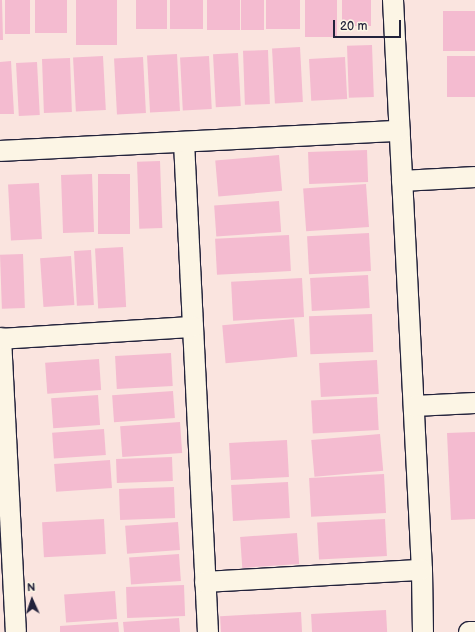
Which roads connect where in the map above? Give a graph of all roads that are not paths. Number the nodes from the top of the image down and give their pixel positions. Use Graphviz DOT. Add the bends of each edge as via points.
graph roads {
  1 [pos="393,0"];
  2 [pos="400,131"];
  3 [pos="184,142"];
  4 [pos="0,151"];
  5 [pos="475,177"];
  6 [pos="402,181"];
  7 [pos="193,327"];
  8 [pos="0,338"];
  9 [pos="475,403"];
  10 [pos="414,406"];
  11 [pos="422,570"];
  12 [pos="205,582"];
  13 [pos="16,632"];
  14 [pos="208,632"];
  15 [pos="423,632"];
  16 [pos="469,632"];
  17 [pos="475,632"];
  1 -- 2 [label="street"];
  2 -- 3 [label="street"];
  2 -- 6 [label="street"];
  3 -- 4 [label="street"];
  3 -- 7 [label="street"];
  5 -- 6 [label="street"];
  6 -- 10 [label="street"];
  7 -- 8 [label="street"];
  7 -- 12 [label="street"];
  8 -- 13 [label="street"];
  9 -- 10 [label="street"];
  10 -- 11 [label="street"];
  11 -- 12 [label="street"];
  11 -- 15 [label="street"];
  12 -- 14 [label="street"];
  16 -- 17 [label="street"];
}
